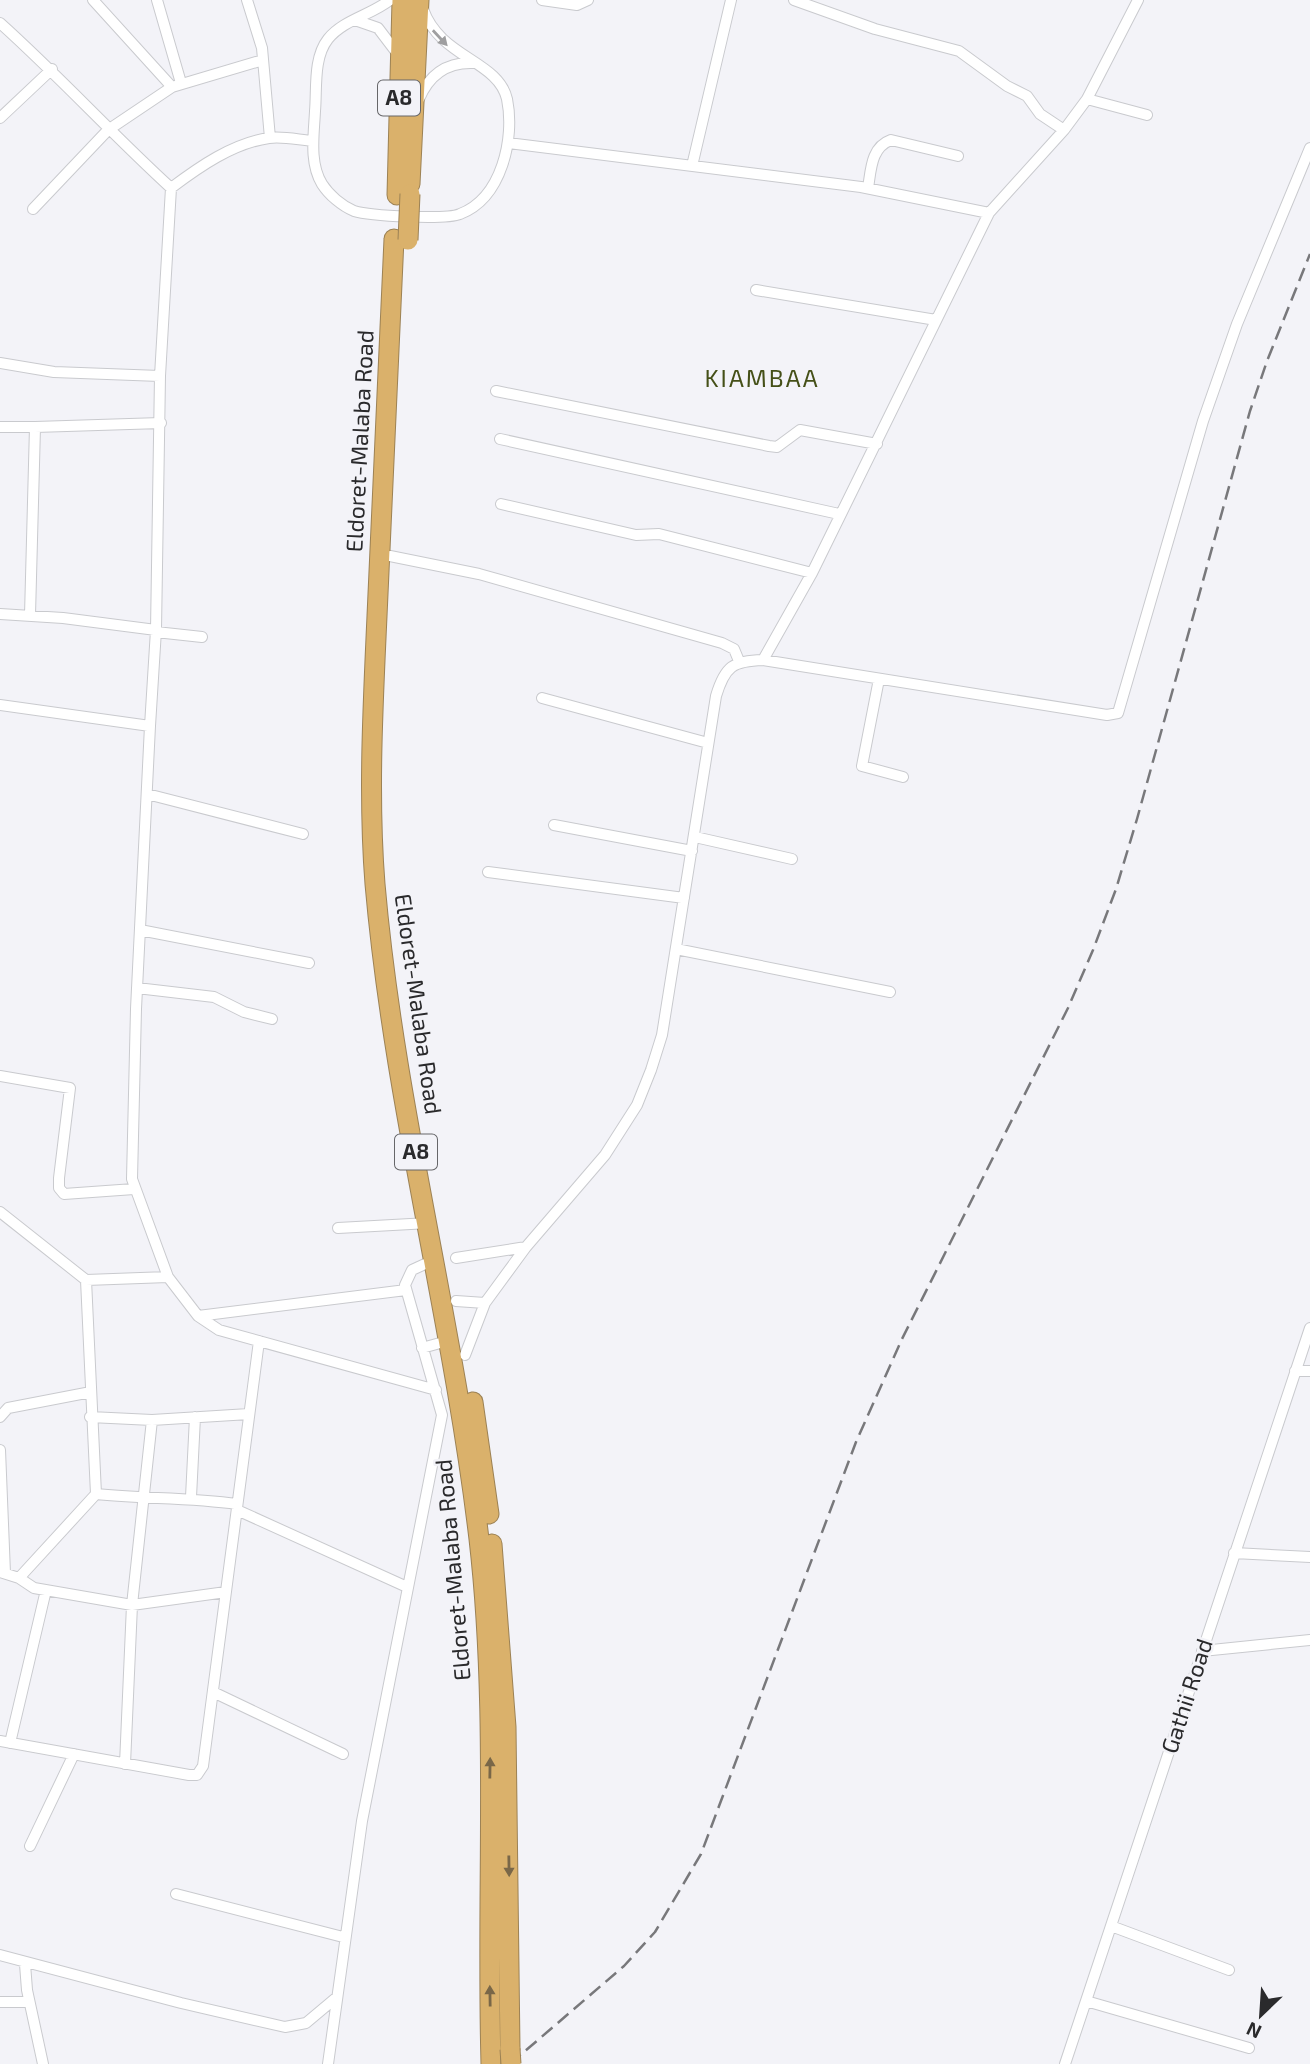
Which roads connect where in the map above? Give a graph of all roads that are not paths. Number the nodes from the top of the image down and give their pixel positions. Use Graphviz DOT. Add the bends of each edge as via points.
graph roads {
  1 [pos="93,0"];
  2 [pos="158,0"];
  3 [pos="247,0"];
  4 [pos="390,0"];
  5 [pos="402,0"];
  6 [pos="419,0"];
  7 [pos="542,0"];
  8 [pos="588,0"];
  9 [pos="731,0"];
  10 [pos="794,0"];
  11 [pos="1138,0"];
  12 [pos="355,20"];
  13 [pos="0,23"];
  14 [pos="401,58"];
  15 [pos="263,60"];
  16 [pos="476,63"];
  17 [pos="51,69"];
  18 [pos="177,85"];
  19 [pos="1087,99"];
  20 [pos="414,112"];
  21 [pos="1147,114"];
  22 [pos="0,118"];
  23 [pos="108,130"];
  24 [pos="1064,130"];
  25 [pos="270,138"];
  26 [pos="313,141"];
  27 [pos="508,143"];
  28 [pos="1310,148"];
  29 [pos="958,156"];
  30 [pos="692,166"];
  31 [pos="171,188"];
  32 [pos="868,188"];
  33 [pos="403,195"];
  34 [pos="33,209"];
  35 [pos="989,213"];
  36 [pos="401,239"];
  37 [pos="756,290"];
  38 [pos="936,320"];
  39 [pos="0,363"];
  40 [pos="160,376"];
  41 [pos="496,391"];
  42 [pos="161,424"];
  43 [pos="0,427"];
  44 [pos="35,427"];
  45 [pos="500,439"];
  46 [pos="877,444"];
  47 [pos="501,504"];
  48 [pos="839,514"];
  49 [pos="390,556"];
  50 [pos="812,573"];
  51 [pos="0,614"];
  52 [pos="30,615"];
  53 [pos="156,631"];
  54 [pos="202,637"];
  55 [pos="763,660"];
  56 [pos="739,661"];
  57 [pos="879,679"];
  58 [pos="542,698"];
  59 [pos="0,705"];
  60 [pos="150,726"];
  61 [pos="708,743"];
  62 [pos="903,777"];
  63 [pos="147,794"];
  64 [pos="554,825"];
  65 [pos="303,834"];
  66 [pos="695,837"];
  67 [pos="692,851"];
  68 [pos="792,859"];
  69 [pos="488,872"];
  70 [pos="684,898"];
  71 [pos="140,930"];
  72 [pos="676,949"];
  73 [pos="309,963"];
  74 [pos="137,988"];
  75 [pos="890,992"];
  76 [pos="272,1019"];
  77 [pos="0,1076"];
  78 [pos="134,1189"];
  79 [pos="0,1212"];
  80 [pos="429,1223"];
  81 [pos="338,1228"];
  82 [pos="526,1247"];
  83 [pos="456,1258"];
  84 [pos="425,1264"];
  85 [pos="168,1277"];
  86 [pos="86,1280"];
  87 [pos="406,1290"];
  88 [pos="456,1301"];
  89 [pos="485,1303"];
  90 [pos="198,1316"];
  91 [pos="1310,1328"];
  92 [pos="451,1340"];
  93 [pos="259,1341"];
  94 [pos="422,1348"];
  95 [pos="465,1355"];
  96 [pos="1295,1371"];
  97 [pos="1310,1371"];
  98 [pos="436,1390"];
  99 [pos="91,1392"];
  100 [pos="249,1414"];
  101 [pos="0,1417"];
  102 [pos="90,1417"];
  103 [pos="195,1417"];
  104 [pos="152,1420"];
  105 [pos="0,1450"];
  106 [pos="96,1494"];
  107 [pos="191,1497"];
  108 [pos="142,1499"];
  109 [pos="237,1507"];
  110 [pos="1,1508"];
  111 [pos="1234,1553"];
  112 [pos="1310,1557"];
  113 [pos="3,1572"];
  114 [pos="19,1578"];
  115 [pos="407,1587"];
  116 [pos="46,1590"];
  117 [pos="226,1592"];
  118 [pos="132,1605"];
  119 [pos="1310,1640"];
  120 [pos="1202,1651"];
  121 [pos="213,1692"];
  122 [pos="5,1742"];
  123 [pos="74,1754"];
  124 [pos="343,1754"];
  125 [pos="125,1763"];
  126 [pos="30,1846"];
  127 [pos="176,1894"];
  128 [pos="1111,1926"];
  129 [pos="343,1937"];
  130 [pos="0,1955"];
  131 [pos="24,1964"];
  132 [pos="1229,1969"];
  133 [pos="337,1997"];
  134 [pos="1086,2001"];
  135 [pos="0,2002"];
  136 [pos="29,2002"];
  137 [pos="1250,2048"];
  138 [pos="511,2056"];
  139 [pos="43,2064"];
  140 [pos="328,2064"];
  141 [pos="491,2064"];
  142 [pos="1065,2064"];
  1 -- 18 [label="street"];
  2 -- 18 [label="street"];
  3 -- 15 [label="street"];
  4 -- 12 [label="street"];
  5 -- 14 [label="highway, A8"];
  6 -- 16 [label="street, one-way" via="434,33"];
  6 -- 20 [label="highway, A8"];
  7 -- 8 [label="street" via="577,5"];
  9 -- 30 [label="street"];
  10 -- 24 [label="street" via="875,29 959,51 1027,96 1040,114"];
  11 -- 19 [label="street"];
  12 -- 14 [label="street" via="383,32"];
  12 -- 26 [label="street" via="336,30 321,51"];
  13 -- 17 [label="street"];
  14 -- 33 [label="highway, A8"];
  15 -- 18 [label="street"];
  15 -- 25 [label="street"];
  16 -- 20 [label="street" via="457,64 433,75"];
  16 -- 27 [label="street" via="497,80 506,95"];
  17 -- 22 [label="street"];
  17 -- 23 [label="street"];
  18 -- 23 [label="street"];
  19 -- 21 [label="street"];
  19 -- 24 [label="street"];
  20 -- 33 [label="highway, A8"];
  23 -- 31 [label="street"];
  23 -- 34 [label="street"];
  24 -- 35 [label="street"];
  25 -- 26 [label="street"];
  25 -- 31 [label="street" via="204,163"];
  26 -- 27 [label="street" via="321,181 335,200 355,211 416,217 460,215 482,198 502,166"];
  27 -- 30 [label="street"];
  28 -- 57 [label="street" via="1216,384 1118,713 1107,715"];
  29 -- 32 [label="street" via="891,140 876,152"];
  30 -- 32 [label="street"];
  31 -- 40 [label="street"];
  32 -- 35 [label="street"];
  33 -- 36 [label="highway, A8, bridge"];
  35 -- 38 [label="street"];
  36 -- 49 [label="highway, Eldoret-Malaba Road / A8"];
  36 -- 80 [label="highway, Eldoret-Malaba Road / A8" via="371,787 387,988"];
  37 -- 38 [label="street"];
  38 -- 46 [label="street"];
  39 -- 40 [label="street" via="54,372"];
  40 -- 42 [label="street"];
  41 -- 46 [label="street" via="769,446 777,447 800,430"];
  42 -- 44 [label="street"];
  42 -- 53 [label="street"];
  43 -- 44 [label="street"];
  44 -- 52 [label="street"];
  45 -- 48 [label="street"];
  46 -- 48 [label="street"];
  47 -- 50 [label="street" via="636,536 659,534"];
  48 -- 50 [label="street"];
  49 -- 56 [label="street" via="479,574 722,643 734,649"];
  49 -- 88 [label="highway, Eldoret-Malaba Road / A8" via="382,760 387,868 401,1001"];
  50 -- 55 [label="street"];
  51 -- 52 [label="street"];
  52 -- 53 [label="street"];
  53 -- 54 [label="street"];
  53 -- 60 [label="street"];
  55 -- 56 [label="street"];
  55 -- 57 [label="street"];
  56 -- 61 [label="street" via="720,682"];
  57 -- 62 [label="street" via="862,766"];
  58 -- 61 [label="street"];
  59 -- 60 [label="street"];
  60 -- 63 [label="street"];
  61 -- 66 [label="street"];
  63 -- 65 [label="street"];
  63 -- 71 [label="street"];
  64 -- 67 [label="street"];
  66 -- 67 [label="street"];
  66 -- 68 [label="street"];
  67 -- 70 [label="street"];
  69 -- 70 [label="street"];
  70 -- 72 [label="street"];
  71 -- 73 [label="street"];
  71 -- 74 [label="street"];
  72 -- 75 [label="street"];
  72 -- 82 [label="street" via="662,1035 637,1105 605,1155"];
  74 -- 76 [label="street" via="214,997"];
  74 -- 78 [label="street"];
  77 -- 78 [label="street" via="70,1088 59,1178 59,1188 65,1194"];
  78 -- 85 [label="street"];
  79 -- 86 [label="street"];
  80 -- 81 [label="street"];
  80 -- 92 [label="highway, Eldoret-Malaba Road / A8"];
  82 -- 83 [label="street"];
  82 -- 89 [label="street"];
  84 -- 87 [label="street" via="412,1270"];
  85 -- 86 [label="street"];
  85 -- 90 [label="street"];
  86 -- 99 [label="street"];
  87 -- 90 [label="street"];
  87 -- 94 [label="street"];
  88 -- 89 [label="street"];
  88 -- 95 [label="highway, Eldoret-Malaba Road / A8"];
  89 -- 95 [label="street"];
  90 -- 93 [label="street" via="219,1330"];
  91 -- 96 [label="street, Gathii Road"];
  92 -- 94 [label="street"];
  141 -- 92 [label="highway, Eldoret-Malaba Road / A8, one-way" via="491,1726 485,1604"];
  93 -- 98 [label="street"];
  93 -- 100 [label="street"];
  94 -- 98 [label="street"];
  95 -- 138 [label="highway, Eldoret-Malaba Road / A8, one-way" via="483,1457 499,1601 507,1766"];
  96 -- 97 [label="street"];
  96 -- 111 [label="street, Gathii Road"];
  98 -- 115 [label="street" via="442,1415"];
  99 -- 101 [label="street" via="8,1408"];
  99 -- 102 [label="street"];
  100 -- 103 [label="street"];
  100 -- 109 [label="street"];
  102 -- 104 [label="street"];
  102 -- 106 [label="street"];
  103 -- 104 [label="street"];
  103 -- 107 [label="street"];
  104 -- 108 [label="street"];
  105 -- 110 [label="street"];
  106 -- 108 [label="street"];
  106 -- 114 [label="street"];
  107 -- 108 [label="street"];
  107 -- 109 [label="street"];
  108 -- 118 [label="street"];
  109 -- 115 [label="street"];
  109 -- 117 [label="street"];
  110 -- 113 [label="street"];
  111 -- 112 [label="street"];
  111 -- 120 [label="street, Gathii Road"];
  113 -- 114 [label="street"];
  114 -- 116 [label="street"];
  115 -- 129 [label="street"];
  116 -- 118 [label="street"];
  116 -- 122 [label="street"];
  117 -- 118 [label="street"];
  117 -- 121 [label="street"];
  118 -- 125 [label="street"];
  119 -- 120 [label="street"];
  120 -- 128 [label="street, Gathii Road"];
  121 -- 124 [label="street"];
  121 -- 125 [label="street" via="203,1766 197,1775"];
  122 -- 123 [label="street"];
  123 -- 125 [label="street"];
  123 -- 126 [label="street"];
  127 -- 129 [label="street"];
  128 -- 132 [label="street"];
  128 -- 134 [label="street, Gathii Road"];
  129 -- 133 [label="street"];
  130 -- 131 [label="street"];
  131 -- 133 [label="street" via="285,2026 306,2023"];
  131 -- 136 [label="street"];
  133 -- 140 [label="street"];
  134 -- 137 [label="street"];
  134 -- 142 [label="street, Gathii Road"];
  135 -- 136 [label="street"];
  136 -- 139 [label="street"];
}
